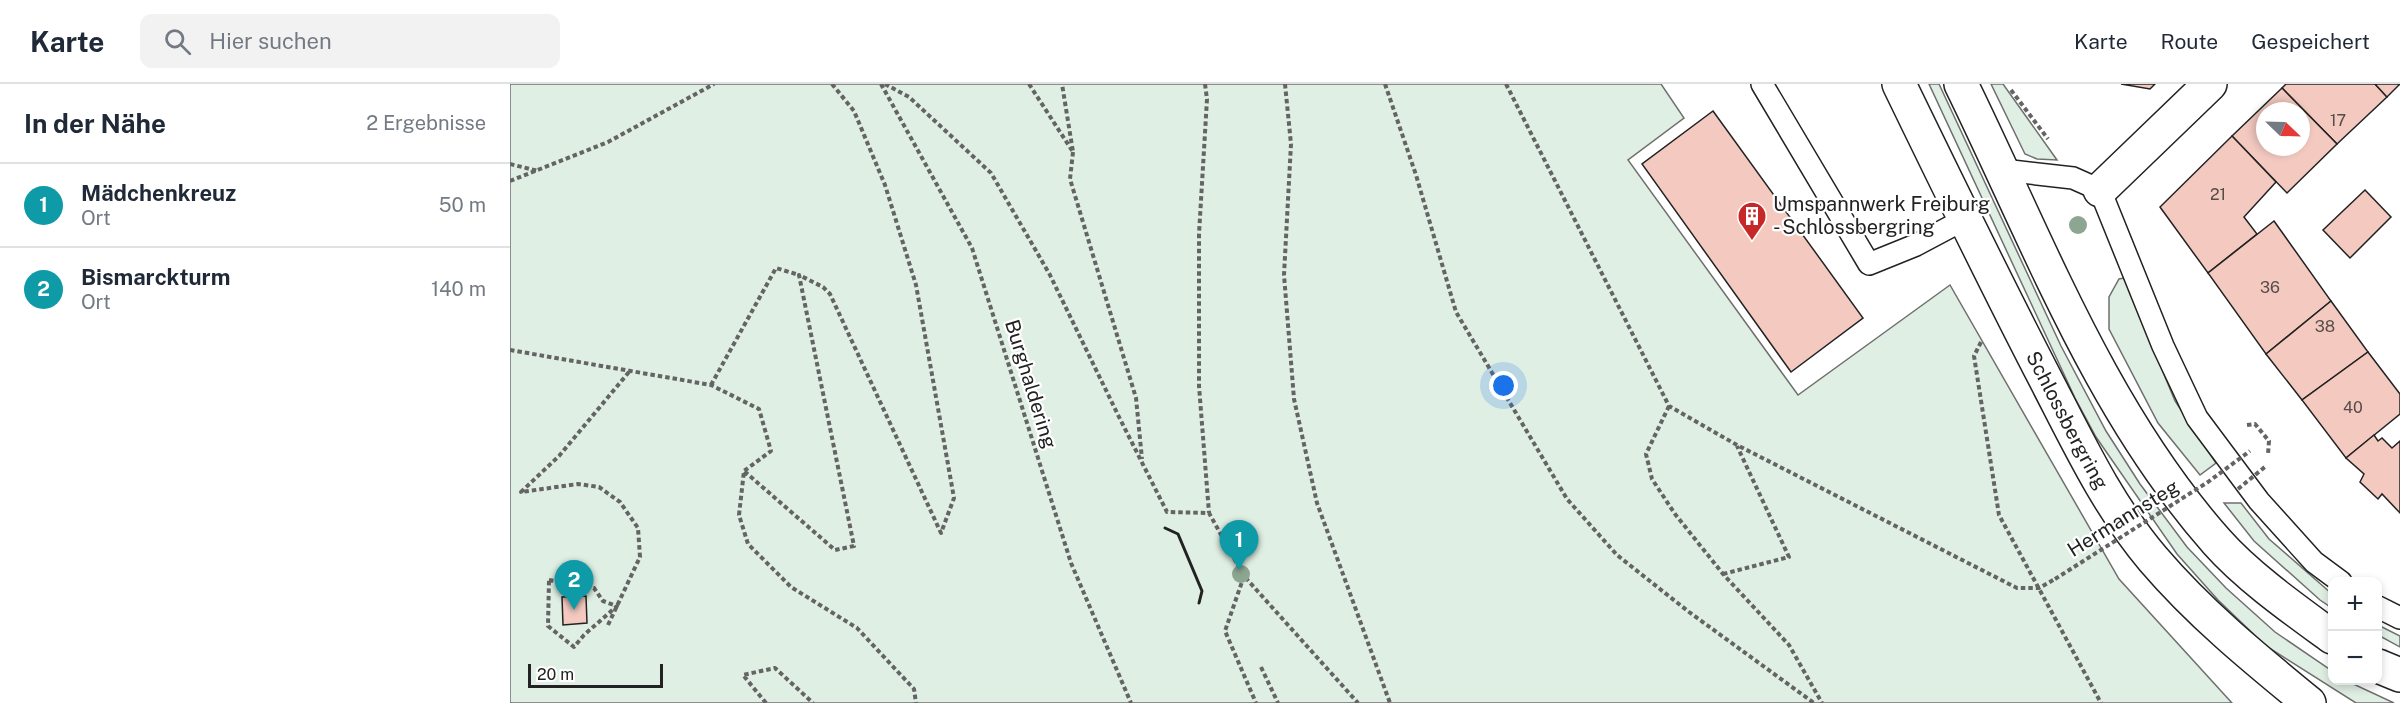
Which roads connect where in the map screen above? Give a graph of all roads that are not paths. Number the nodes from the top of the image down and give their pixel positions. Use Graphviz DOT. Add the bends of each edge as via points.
graph roads {
  1 [pos="1762,84"];
  2 [pos="1899,84"];
  3 [pos="1961,84"];
  4 [pos="2210,84"];
  5 [pos="2003,170"];
  6 [pos="2086,184"];
  7 [pos="1965,219"];
  8 [pos="2334,577"];
  9 [pos="2382,609"];
  10 [pos="2400,618"];
  11 [pos="2328,634"];
  12 [pos="2382,668"];
  13 [pos="2400,675"];
  14 [pos="2309,703"];
  1 -- 7 [label="lane" via="1869,264"];
  2 -- 7 [label="main road, Schlossbergring"];
  3 -- 5 [label="main road"];
  4 -- 6 [label="main road"];
  5 -- 6 [label="lane"];
  5 -- 11 [label="main road" via="2069,315 2106,384 2180,497 2218,544 2276,596"];
  6 -- 8 [label="lane" via="2198,418 2259,501 2314,562"];
  7 -- 14 [label="main road, Schlossbergring" via="2105,492 2151,557 2238,645"];
  9 -- 10 [label="lane"];
  12 -- 13 [label="main road"];
}
